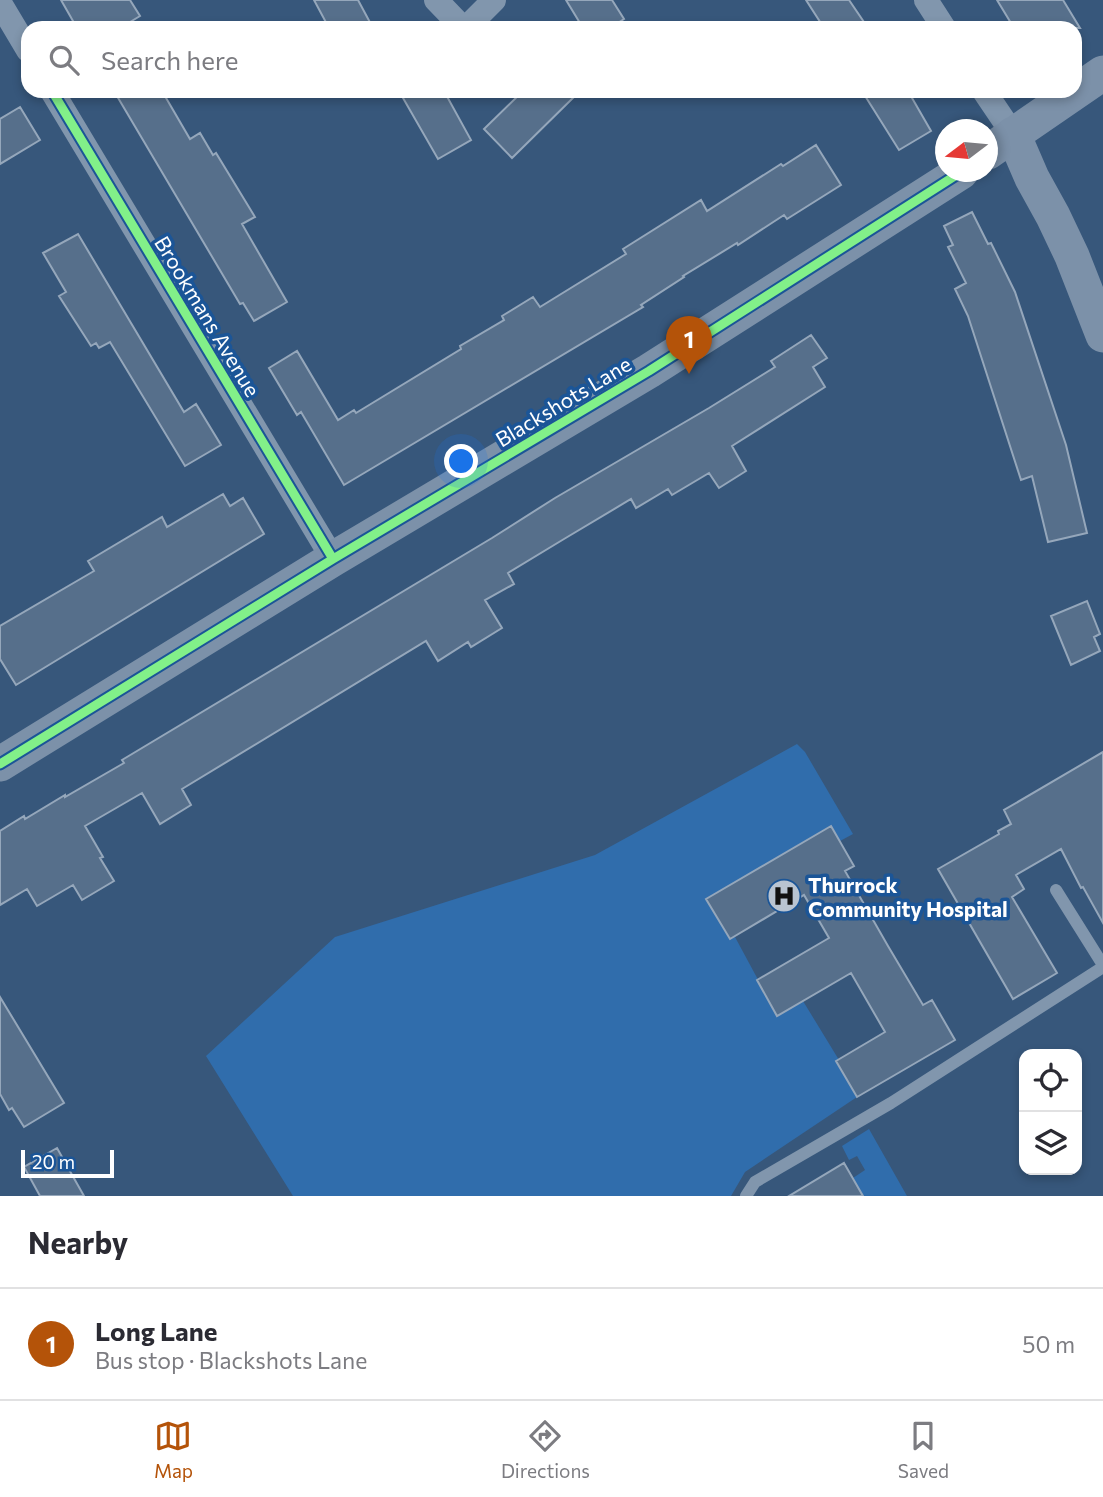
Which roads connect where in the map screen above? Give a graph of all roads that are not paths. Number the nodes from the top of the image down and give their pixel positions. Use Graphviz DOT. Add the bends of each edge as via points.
graph roads {
  1 [pos="436,0"];
  2 [pos="494,0"];
  3 [pos="926,0"];
  4 [pos="0,3"];
  5 [pos="457,21"];
  6 [pos="472,21"];
  7 [pos="940,21"];
  8 [pos="6,29"];
  9 [pos="21,43"];
  10 [pos="1103,73"];
  11 [pos="1082,87"];
  12 [pos="56,98"];
  13 [pos="986,98"];
  14 [pos="1066,98"];
  15 [pos="1000,143"];
  16 [pos="945,182"];
  17 [pos="1103,335"];
  18 [pos="333,559"];
  19 [pos="0,764"];
  20 [pos="1056,890"];
  21 [pos="1103,966"];
  22 [pos="746,1196"];
  1 -- 5 [label="street"];
  2 -- 6 [label="street"];
  3 -- 7 [label="street"];
  4 -- 8 [label="street"];
  8 -- 9 [label="street"];
  10 -- 11 [label="street"];
  12 -- 18 [label="street, Brookmans Avenue"];
  13 -- 15 [label="street"];
  14 -- 15 [label="street"];
  15 -- 17 [label="street" via="1032,178 1053,216"];
  16 -- 18 [label="street, Blackshots Lane" via="649,370"];
  18 -- 19 [label="street, Blackshots Lane"];
  20 -- 21 [label="lane"];
  21 -- 22 [label="lane" via="891,1103 755,1182"];
}
